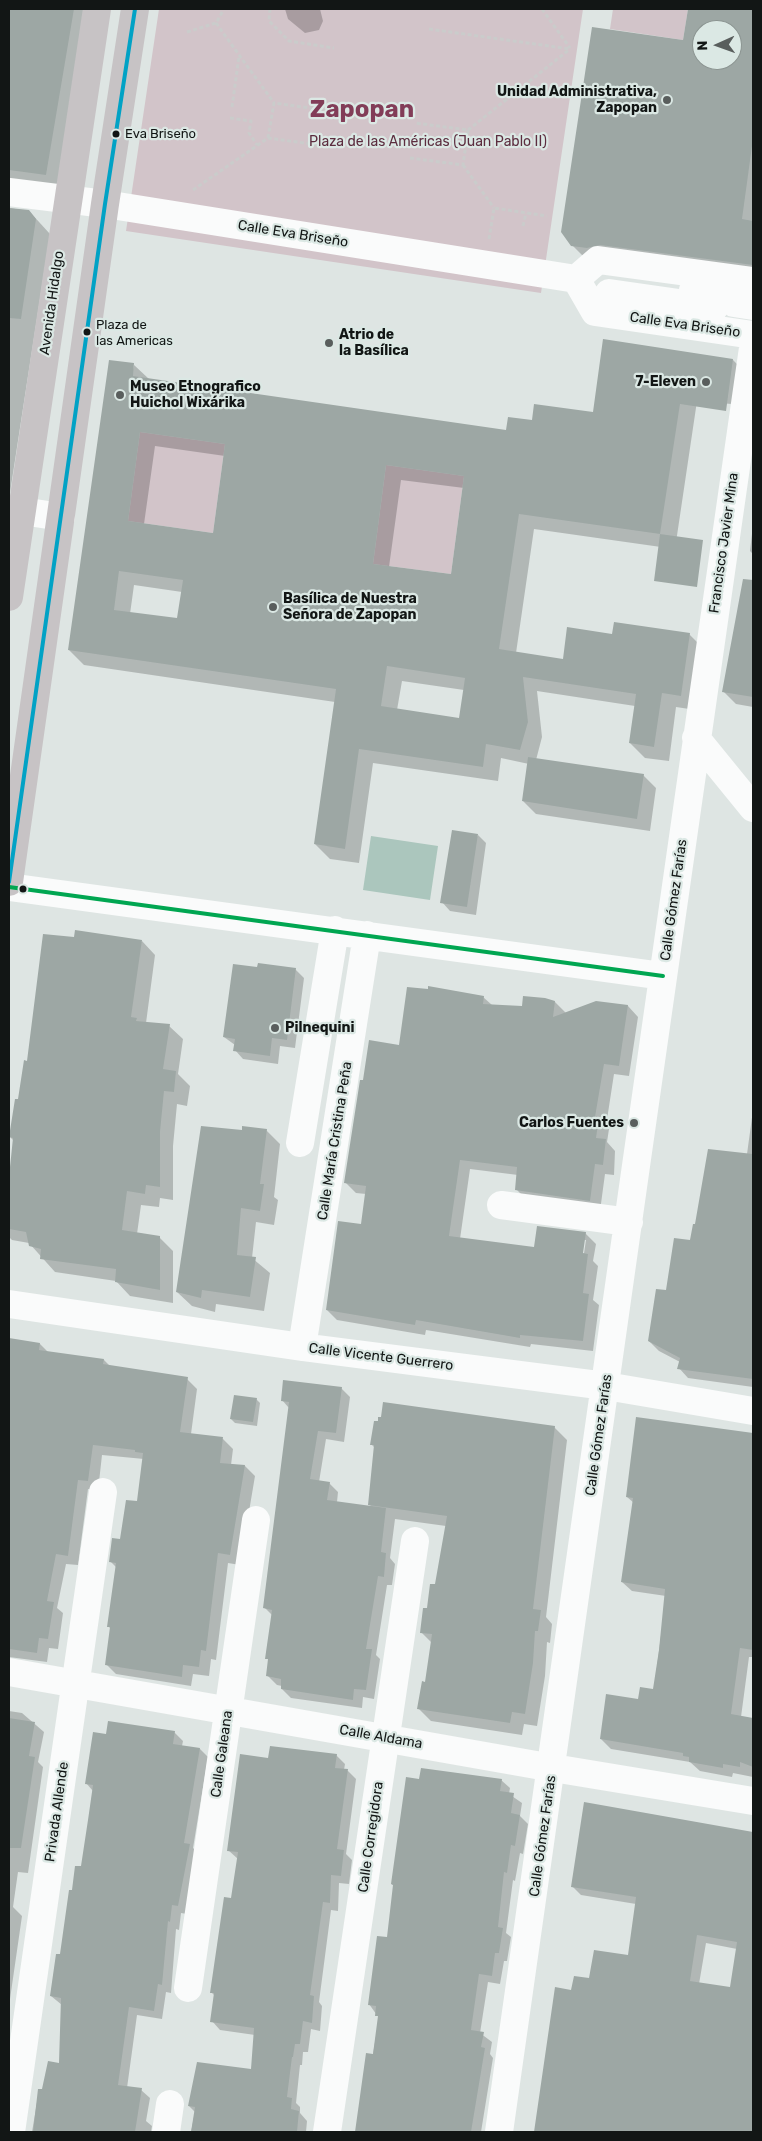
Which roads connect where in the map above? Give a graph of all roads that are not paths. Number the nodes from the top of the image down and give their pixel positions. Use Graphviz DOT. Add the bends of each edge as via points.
graph roads {
  1 [pos="97,9"];
  2 [pos="135,9"];
  3 [pos="9,192"];
  4 [pos="67,200"];
  5 [pos="105,204"];
  6 [pos="576,279"];
  7 [pos="753,281"];
  8 [pos="611,286"];
  9 [pos="744,304"];
  10 [pos="753,334"];
  11 [pos="753,348"];
  12 [pos="15,510"];
  13 [pos="61,517"];
  14 [pos="9,598"];
  15 [pos="696,738"];
  16 [pos="753,808"];
  17 [pos="9,882"];
  18 [pos="9,887"];
  19 [pos="334,930"];
  20 [pos="367,935"];
  21 [pos="663,976"];
  22 [pos="300,1144"];
  23 [pos="501,1205"];
  24 [pos="629,1222"];
  25 [pos="9,1304"];
  26 [pos="302,1347"];
  27 [pos="606,1386"];
  28 [pos="753,1411"];
  29 [pos="103,1492"];
  30 [pos="256,1520"];
  31 [pos="415,1541"];
  32 [pos="9,1672"];
  33 [pos="75,1685"];
  34 [pos="228,1711"];
  35 [pos="386,1738"];
  36 [pos="553,1768"];
  37 [pos="753,1801"];
  38 [pos="188,1988"];
  39 [pos="17,2033"];
  40 [pos="170,2104"];
  41 [pos="11,2132"];
  42 [pos="166,2132"];
  43 [pos="327,2132"];
  44 [pos="499,2132"];
  1 -- 4 [label="main road, Avenida Hidalgo"];
  2 -- 5 [label="main road"];
  3 -- 4 [label="street, Calle Eva Briseño"];
  4 -- 5 [label="street, Calle Eva Briseño"];
  4 -- 12 [label="main road, Avenida Hidalgo"];
  5 -- 6 [label="street, Calle Eva Briseño"];
  5 -- 13 [label="main road"];
  6 -- 7 [label="street" via="598,260"];
  6 -- 10 [label="street, Calle Eva Briseño" via="595,312"];
  8 -- 9 [label="street" via="726,295"];
  11 -- 15 [label="street, Francisco Javier Mina"];
  12 -- 13 [label="street"];
  12 -- 14 [label="main road, Avenida Hidalgo"];
  13 -- 17 [label="main road"];
  15 -- 16 [label="street"];
  15 -- 21 [label="street, Calle Gómez Farías"];
  18 -- 19 [label="street"];
  19 -- 20 [label="street"];
  19 -- 22 [label="street"];
  20 -- 21 [label="street"];
  20 -- 26 [label="street, Calle María Cristina Peña"];
  21 -- 24 [label="street, Calle Gómez Farías"];
  23 -- 24 [label="street"];
  24 -- 27 [label="street, Calle Gómez Farías"];
  25 -- 26 [label="street, Calle Vicente Guerrero"];
  26 -- 27 [label="street, Calle Vicente Guerrero"];
  27 -- 28 [label="street, Calle Vicente Guerrero"];
  27 -- 36 [label="street, Calle Gómez Farías"];
  29 -- 33 [label="street, Privada Allende"];
  30 -- 34 [label="street, Calle Galeana"];
  31 -- 35 [label="street, Calle Corregidora"];
  32 -- 33 [label="street, Calle Aldama"];
  33 -- 34 [label="street, Calle Aldama"];
  33 -- 39 [label="street, Privada Allende"];
  34 -- 35 [label="street, Calle Aldama"];
  34 -- 38 [label="street, Calle Galeana"];
  35 -- 36 [label="street, Calle Aldama"];
  35 -- 43 [label="street, Calle Corregidora"];
  36 -- 37 [label="street, Calle Aldama"];
  36 -- 44 [label="street, Calle Gómez Farías"];
  39 -- 41 [label="street, Privada Allende"];
  40 -- 42 [label="street"];
}
